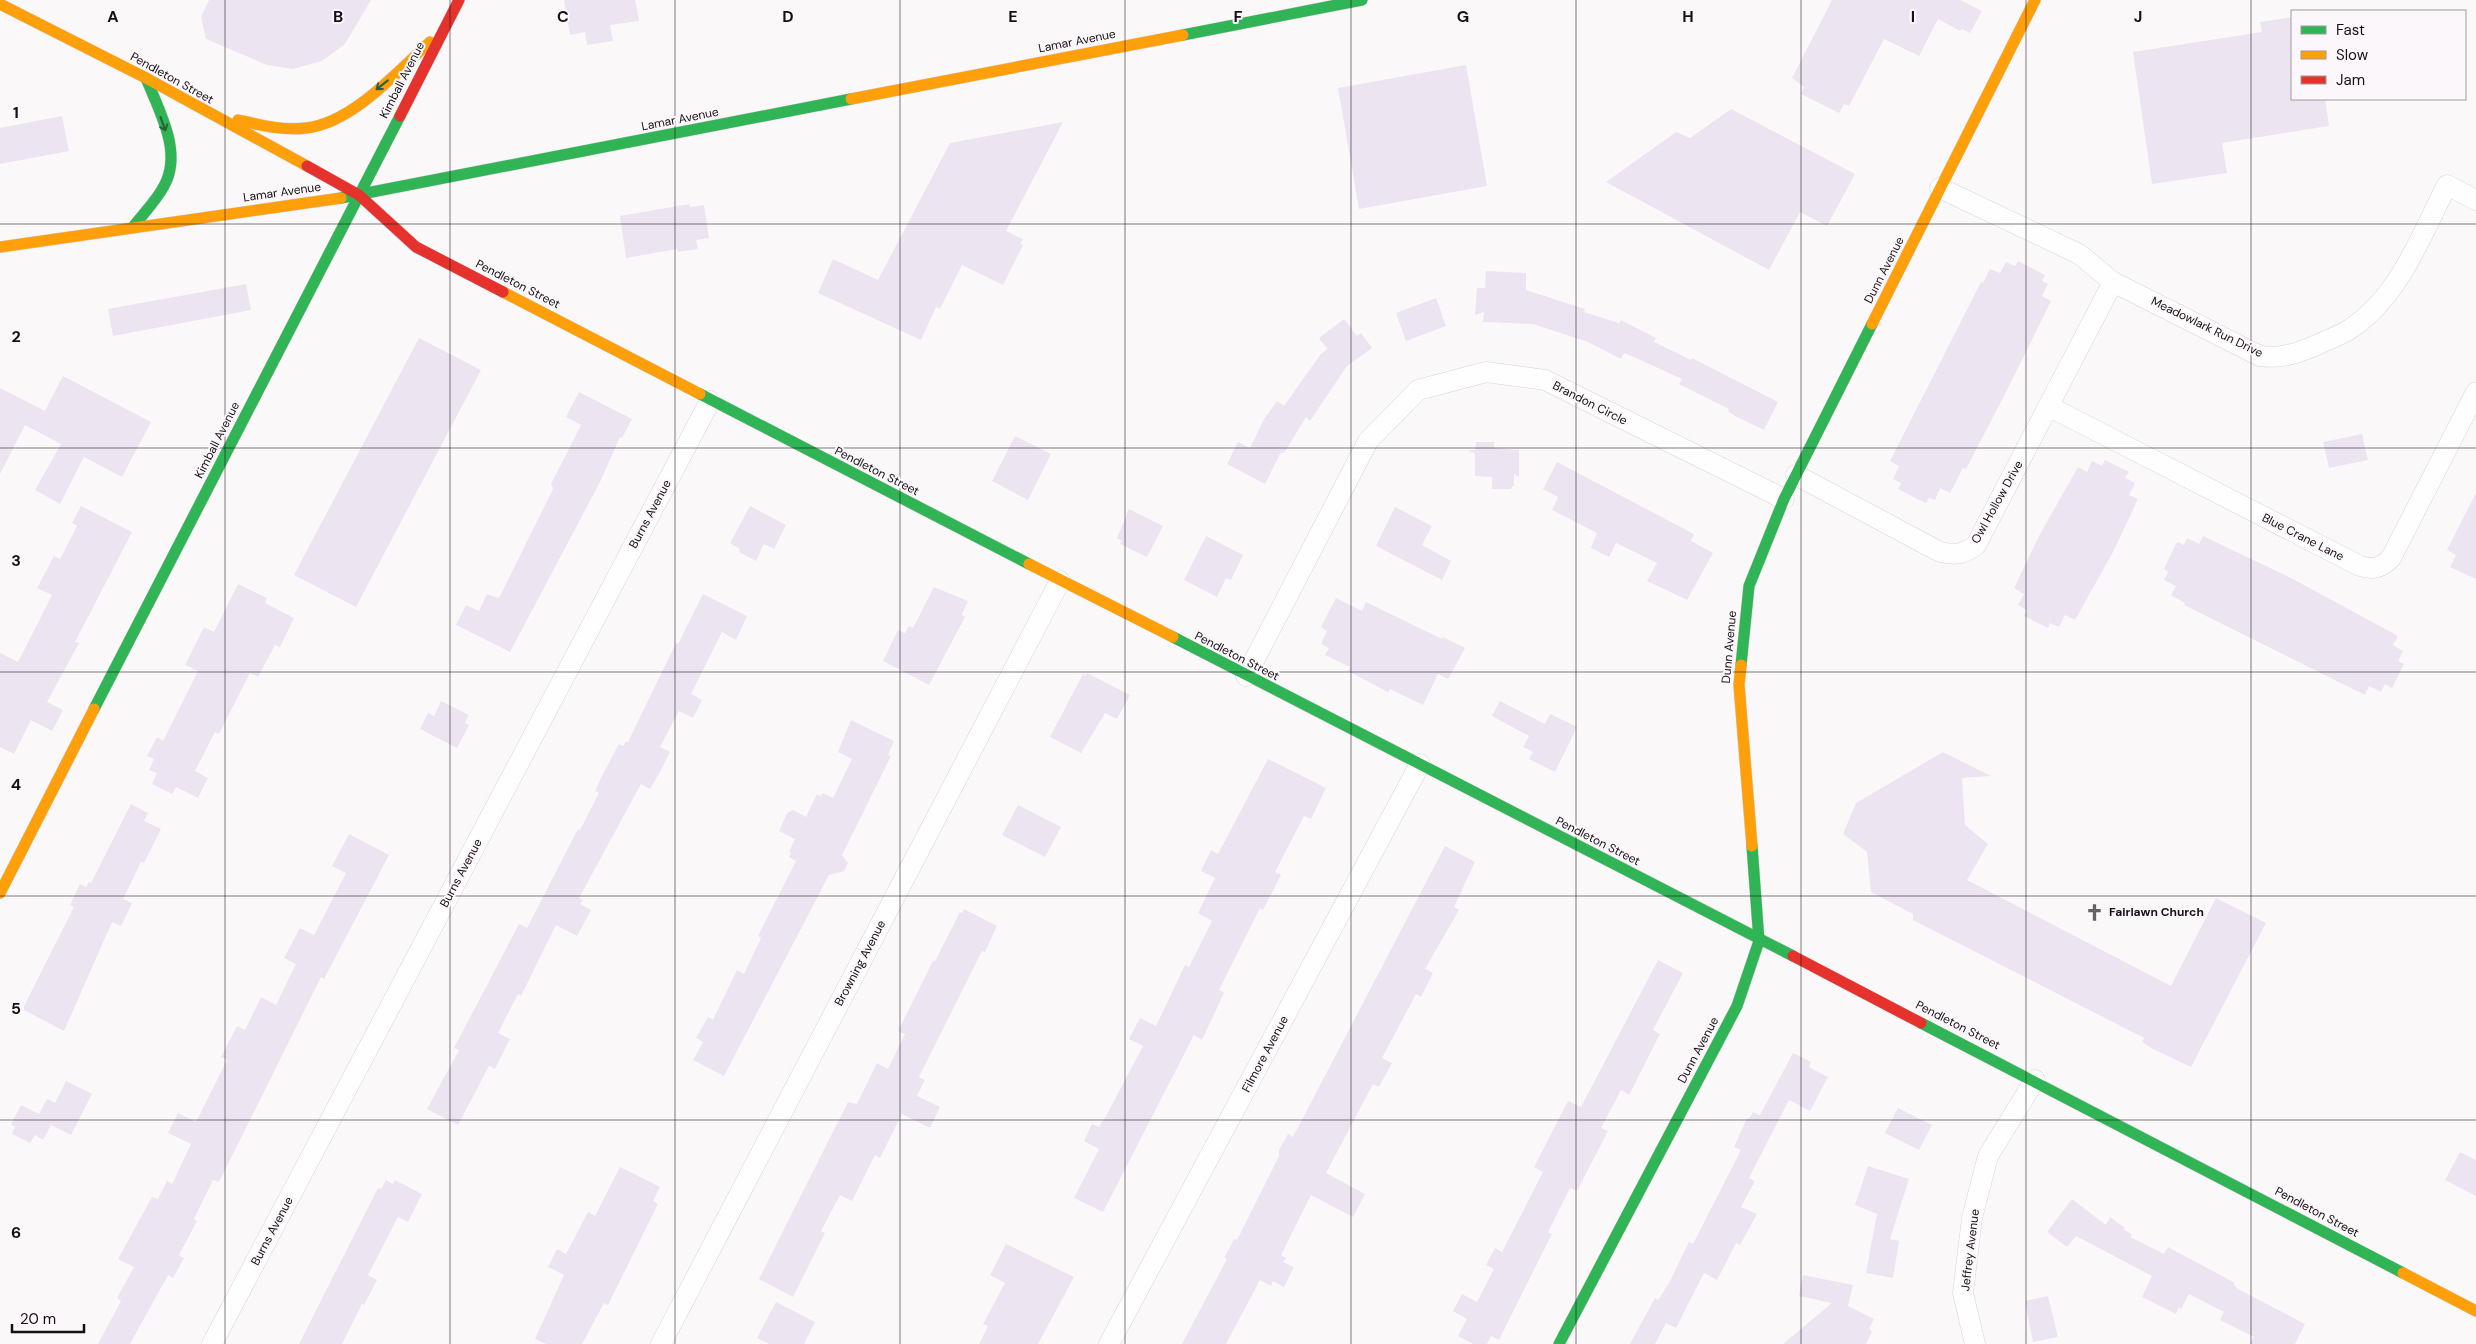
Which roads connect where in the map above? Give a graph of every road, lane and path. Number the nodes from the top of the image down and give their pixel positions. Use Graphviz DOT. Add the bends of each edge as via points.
graph roads {
  1 [pos="459,0"];
  2 [pos="1362,0"];
  3 [pos="2035,0"];
  4 [pos="0,4"];
  5 [pos="444,29"];
  6 [pos="146,78"];
  7 [pos="213,116"];
  8 [pos="1940,188"];
  9 [pos="359,195"];
  10 [pos="2476,200"];
  11 [pos="133,227"];
  12 [pos="0,247"];
  13 [pos="2113,282"];
  14 [pos="2476,392"];
  15 [pos="710,401"];
  16 [pos="2048,406"];
  17 [pos="1796,475"];
  18 [pos="1784,500"];
  19 [pos="1060,581"];
  20 [pos="1246,676"];
  21 [pos="1420,764"];
  22 [pos="0,893"];
  23 [pos="1759,941"];
  24 [pos="2035,1080"];
  25 [pos="2476,1311"];
  26 [pos="212,1344"];
  27 [pos="661,1344"];
  28 [pos="1109,1344"];
  29 [pos="1559,1344"];
  30 [pos="1975,1344"];
  1 -- 5 [label="main road, Kimball Avenue"];
  2 -- 9 [label="main road, Lamar Avenue"];
  3 -- 8 [label="main road, Dunn Avenue"];
  4 -- 6 [label="main road, Pendleton Street"];
  5 -- 7 [label="main road, one-way" via="389,79 341,116 315,127 283,129"];
  5 -- 9 [label="main road, Kimball Avenue"];
  6 -- 7 [label="main road, Pendleton Street"];
  6 -- 11 [label="main road, one-way" via="169,142 172,163 164,185"];
  7 -- 9 [label="main road, Pendleton Street"];
  8 -- 13 [label="street, Meadowlark Run Drive" via="2079,254"];
  8 -- 17 [label="main road, Dunn Avenue"];
  9 -- 11 [label="main road, Lamar Avenue"];
  9 -- 15 [label="main road, Pendleton Street" via="416,248"];
  9 -- 22 [label="main road, Kimball Avenue"];
  10 -- 13 [label="street, Meadowlark Run Drive" via="2447,185 2399,278 2384,298 2349,330 2297,354 2277,358 2260,356"];
  11 -- 12 [label="main road, Lamar Avenue"];
  13 -- 16 [label="street, Owl Hollow Drive"];
  14 -- 16 [label="street, Blue Crane Lane" via="2390,558 2383,566 2372,570"];
  15 -- 19 [label="main road, Pendleton Street"];
  15 -- 26 [label="street, Burns Avenue"];
  16 -- 17 [label="street, Owl Hollow Drive" via="1976,545 1966,552 1955,555 1940,552"];
  17 -- 18 [label="main road, Dunn Avenue"];
  18 -- 20 [label="street, Brandon Circle" via="1544,380 1486,372 1418,390 1368,440"];
  18 -- 23 [label="main road, Dunn Avenue" via="1749,586 1739,685"];
  19 -- 20 [label="main road, Pendleton Street"];
  19 -- 27 [label="street, Browning Avenue"];
  20 -- 21 [label="main road, Pendleton Street"];
  21 -- 23 [label="main road, Pendleton Street"];
  21 -- 28 [label="street, Filmore Avenue"];
  23 -- 24 [label="main road, Pendleton Street"];
  23 -- 29 [label="main road, Dunn Avenue" via="1737,1006"];
  24 -- 25 [label="main road, Pendleton Street"];
  24 -- 30 [label="street, Jeffrey Avenue" via="1988,1156 1972,1218 1963,1293"];
}
